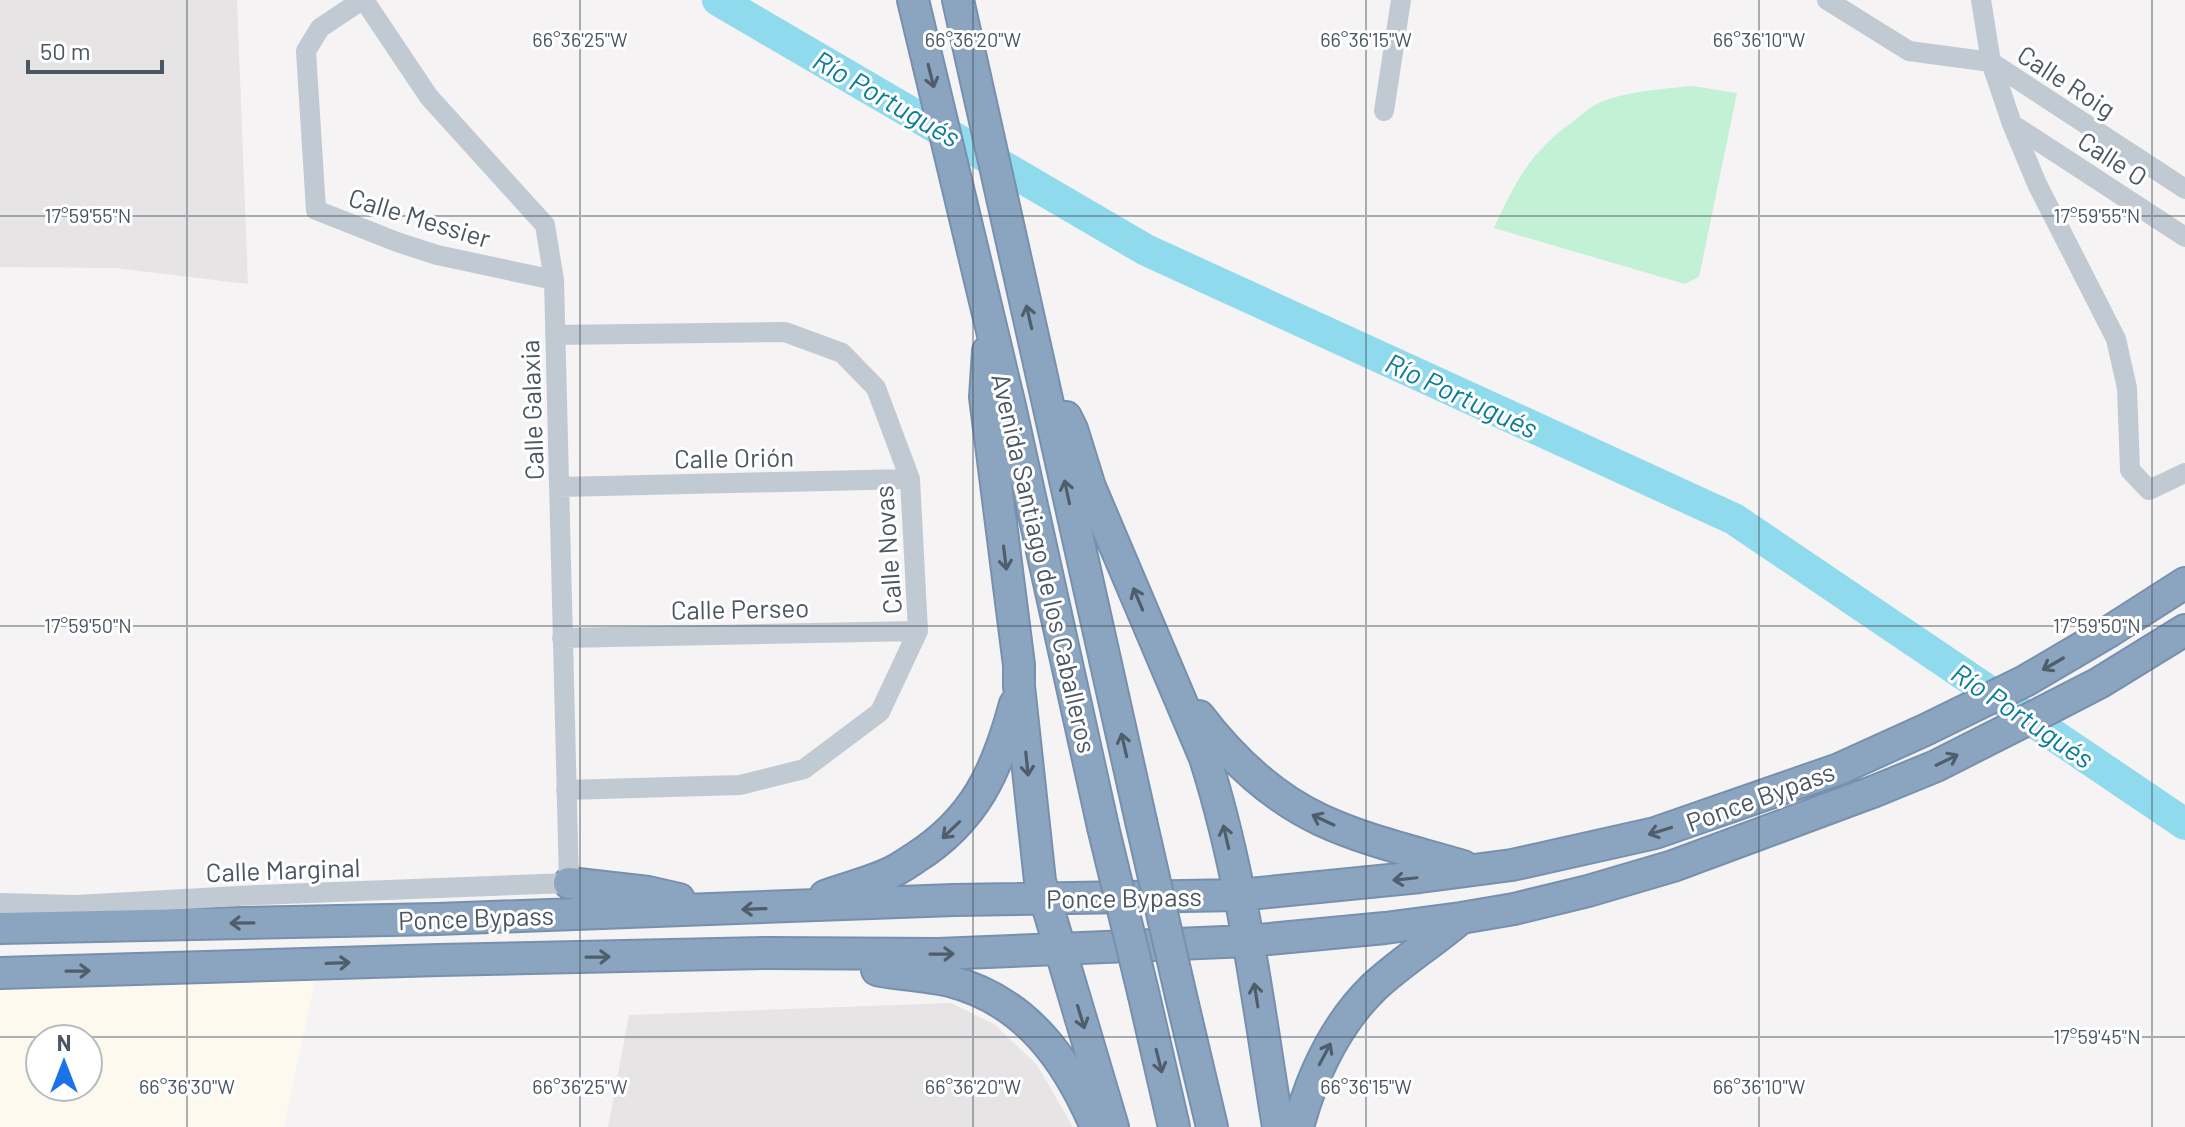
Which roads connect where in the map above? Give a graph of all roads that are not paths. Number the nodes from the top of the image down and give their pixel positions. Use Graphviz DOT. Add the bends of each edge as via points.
graph roads {
  1 [pos="363,0"];
  2 [pos="913,0"];
  3 [pos="1401,0"];
  4 [pos="1827,0"];
  5 [pos="1981,0"];
  6 [pos="958,3"];
  7 [pos="1991,62"];
  8 [pos="1384,111"];
  9 [pos="2012,124"];
  10 [pos="2185,189"];
  11 [pos="2185,237"];
  12 [pos="554,280"];
  13 [pos="555,335"];
  14 [pos="998,401"];
  15 [pos="1061,425"];
  16 [pos="2185,473"];
  17 [pos="910,479"];
  18 [pos="559,487"];
  19 [pos="2185,583"];
  20 [pos="918,631"];
  21 [pos="2182,631"];
  22 [pos="562,638"];
  23 [pos="1169,671"];
  24 [pos="1019,686"];
  25 [pos="566,790"];
  26 [pos="1476,870"];
  27 [pos="569,883"];
  28 [pos="1239,895"];
  29 [pos="1045,898"];
  30 [pos="0,903"];
  31 [pos="794,907"];
  32 [pos="711,910"];
  33 [pos="1461,918"];
  34 [pos="0,928"];
  35 [pos="1248,941"];
  36 [pos="1061,949"];
  37 [pos="789,954"];
  38 [pos="0,973"];
  39 [pos="1096,1127"];
  40 [pos="1113,1127"];
  41 [pos="1174,1127"];
  42 [pos="1212,1127"];
  43 [pos="1278,1127"];
  44 [pos="1298,1127"];
  1 -- 12 [label="street, Calle Galaxia" via="429,97 545,225"];
  1 -- 12 [label="street, Calle Messier" via="320,28 306,51 316,210 437,255"];
  2 -- 14 [label="highway, one-way" via="990,319"];
  3 -- 8 [label="street"];
  4 -- 7 [label="street, Calle Roig" via="1909,51"];
  5 -- 7 [label="street"];
  15 -- 6 [label="highway, Avenida Santiago de los Caballeros, one-way" via="1042,373"];
  7 -- 9 [label="street"];
  7 -- 10 [label="street, Calle Roig"];
  9 -- 11 [label="street, Calle O"];
  9 -- 16 [label="street" via="2116,339 2127,388 2130,470 2149,490"];
  12 -- 13 [label="street, Calle Galaxia"];
  13 -- 17 [label="street, Calle Novas" via="785,332 842,353 876,388"];
  13 -- 18 [label="street, Calle Galaxia"];
  14 -- 24 [label="highway, one-way"];
  14 -- 41 [label="highway, Avenida Santiago de los Caballeros, one-way, bridge"];
  23 -- 15 [label="highway, one-way"];
  42 -- 15 [label="highway, Avenida Santiago de los Caballeros, one-way, bridge" via="1141,821"];
  17 -- 18 [label="street, Calle Orión"];
  17 -- 20 [label="street, Calle Novas"];
  18 -- 22 [label="street, Calle Galaxia"];
  19 -- 26 [label="highway, Ponce Bypass, one-way" via="2025,681 1839,769 1655,833"];
  20 -- 22 [label="street, Calle Perseo"];
  20 -- 25 [label="street, Calle Novas" via="880,712 804,769 740,785"];
  33 -- 21 [label="highway, Ponce Bypass, one-way" via="1588,891 1673,866 1875,791 2099,683"];
  22 -- 25 [label="street, Calle Galaxia"];
  26 -- 23 [label="highway, one-way" via="1369,839 1283,798 1222,745"];
  28 -- 23 [label="highway, one-way" via="1215,789"];
  24 -- 29 [label="highway, one-way"];
  24 -- 31 [label="highway, one-way" via="988,782 948,834 884,876"];
  25 -- 27 [label="street, Calle Galaxia"];
  26 -- 28 [label="highway, Ponce Bypass, one-way"];
  27 -- 30 [label="street, Calle Marginal" via="76,905"];
  27 -- 32 [label="highway" via="648,892"];
  28 -- 29 [label="highway, Ponce Bypass"];
  28 -- 35 [label="highway"];
  29 -- 31 [label="highway, Ponce Bypass"];
  29 -- 36 [label="highway"];
  31 -- 32 [label="highway, Ponce Bypass, one-way"];
  32 -- 34 [label="highway, Ponce Bypass, one-way"];
  33 -- 35 [label="highway, Ponce Bypass"];
  44 -- 33 [label="highway, one-way" via="1320,1065 1352,1011 1375,986"];
  35 -- 36 [label="highway, Ponce Bypass"];
  43 -- 35 [label="highway, one-way"];
  37 -- 36 [label="highway, Ponce Bypass, one-way"];
  36 -- 40 [label="highway, one-way"];
  38 -- 37 [label="highway, Ponce Bypass, one-way"];
  37 -- 39 [label="highway" via="929,976 1003,1005 1059,1056"];
}
